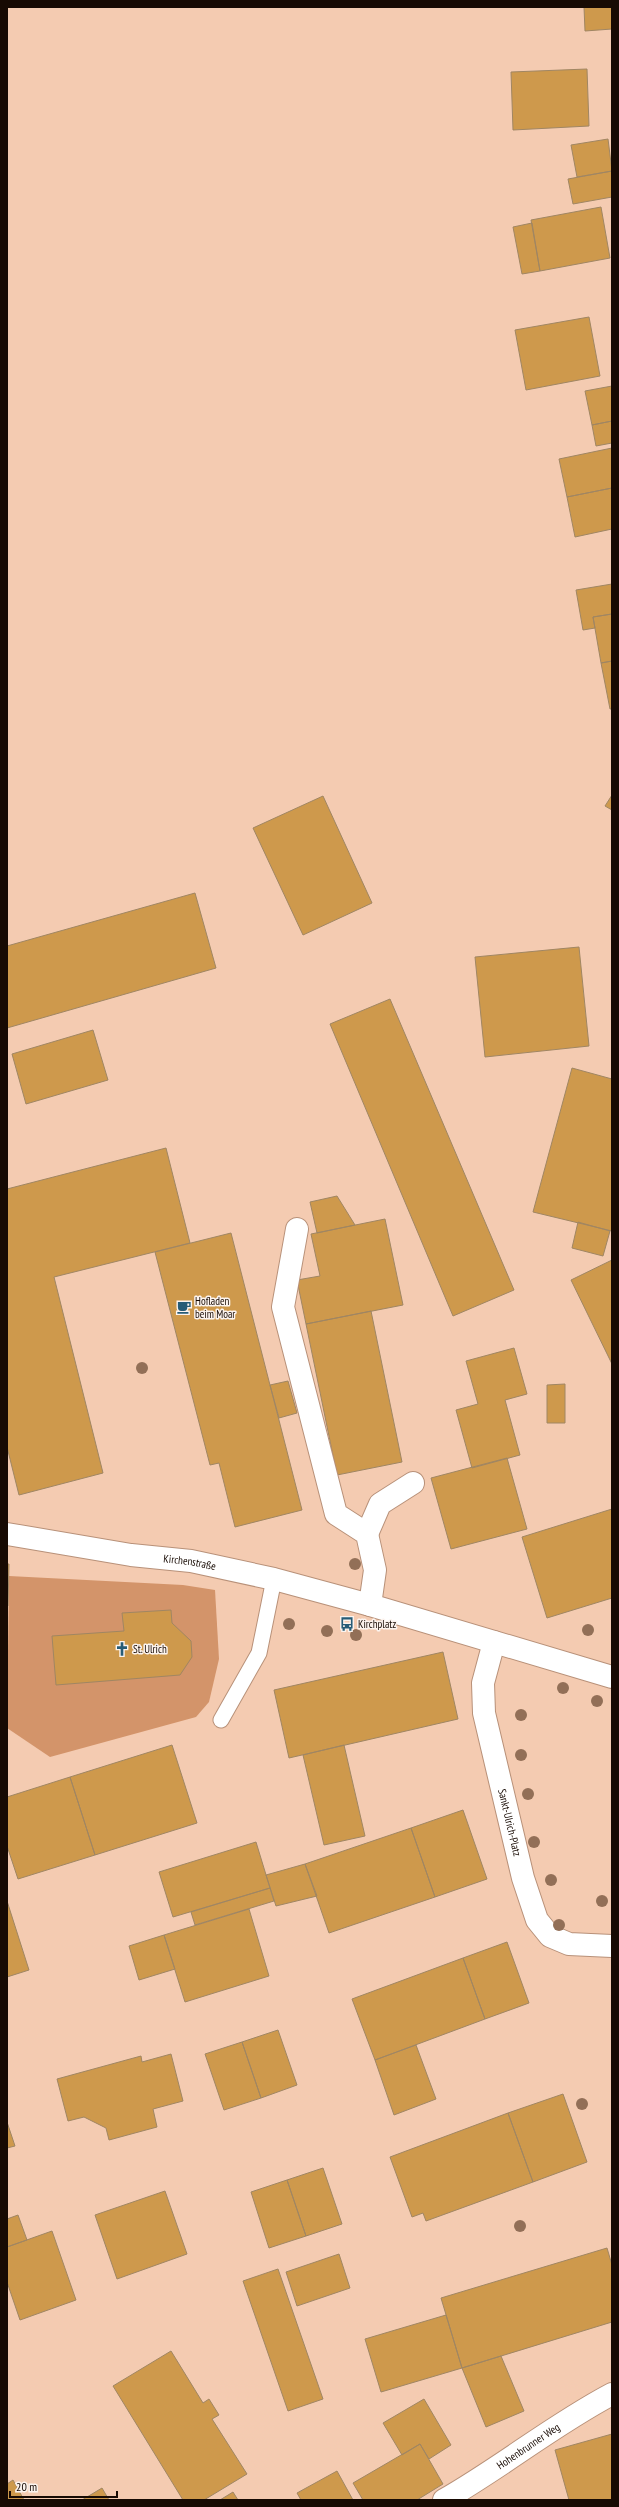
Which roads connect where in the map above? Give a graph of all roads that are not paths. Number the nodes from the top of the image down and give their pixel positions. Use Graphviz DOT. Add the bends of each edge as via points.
graph roads {
  1 [pos="297,1229"];
  2 [pos="413,1483"];
  3 [pos="7,1534"];
  4 [pos="367,1534"];
  5 [pos="274,1579"];
  6 [pos="370,1605"];
  7 [pos="494,1642"];
  8 [pos="612,1677"];
  9 [pos="221,1720"];
  10 [pos="612,1946"];
  11 [pos="612,2394"];
  12 [pos="444,2500"];
  1 -- 4 [label="street" via="284,1307 336,1514"];
  2 -- 4 [label="street" via="380,1504"];
  3 -- 5 [label="street, Kirchenstraße" via="131,1555 191,1561"];
  4 -- 6 [label="street" via="375,1570"];
  5 -- 6 [label="street, Kirchenstraße"];
  5 -- 9 [label="lane" via="259,1653"];
  6 -- 7 [label="street, Kirchenstraße"];
  7 -- 8 [label="street"];
  7 -- 10 [label="street, Sankt-Ulrich-Platz" via="483,1683 484,1713 523,1878 537,1920 550,1936 569,1944"];
  11 -- 12 [label="street, Hohenbrunner Weg" via="577,2412 477,2482"];
}
